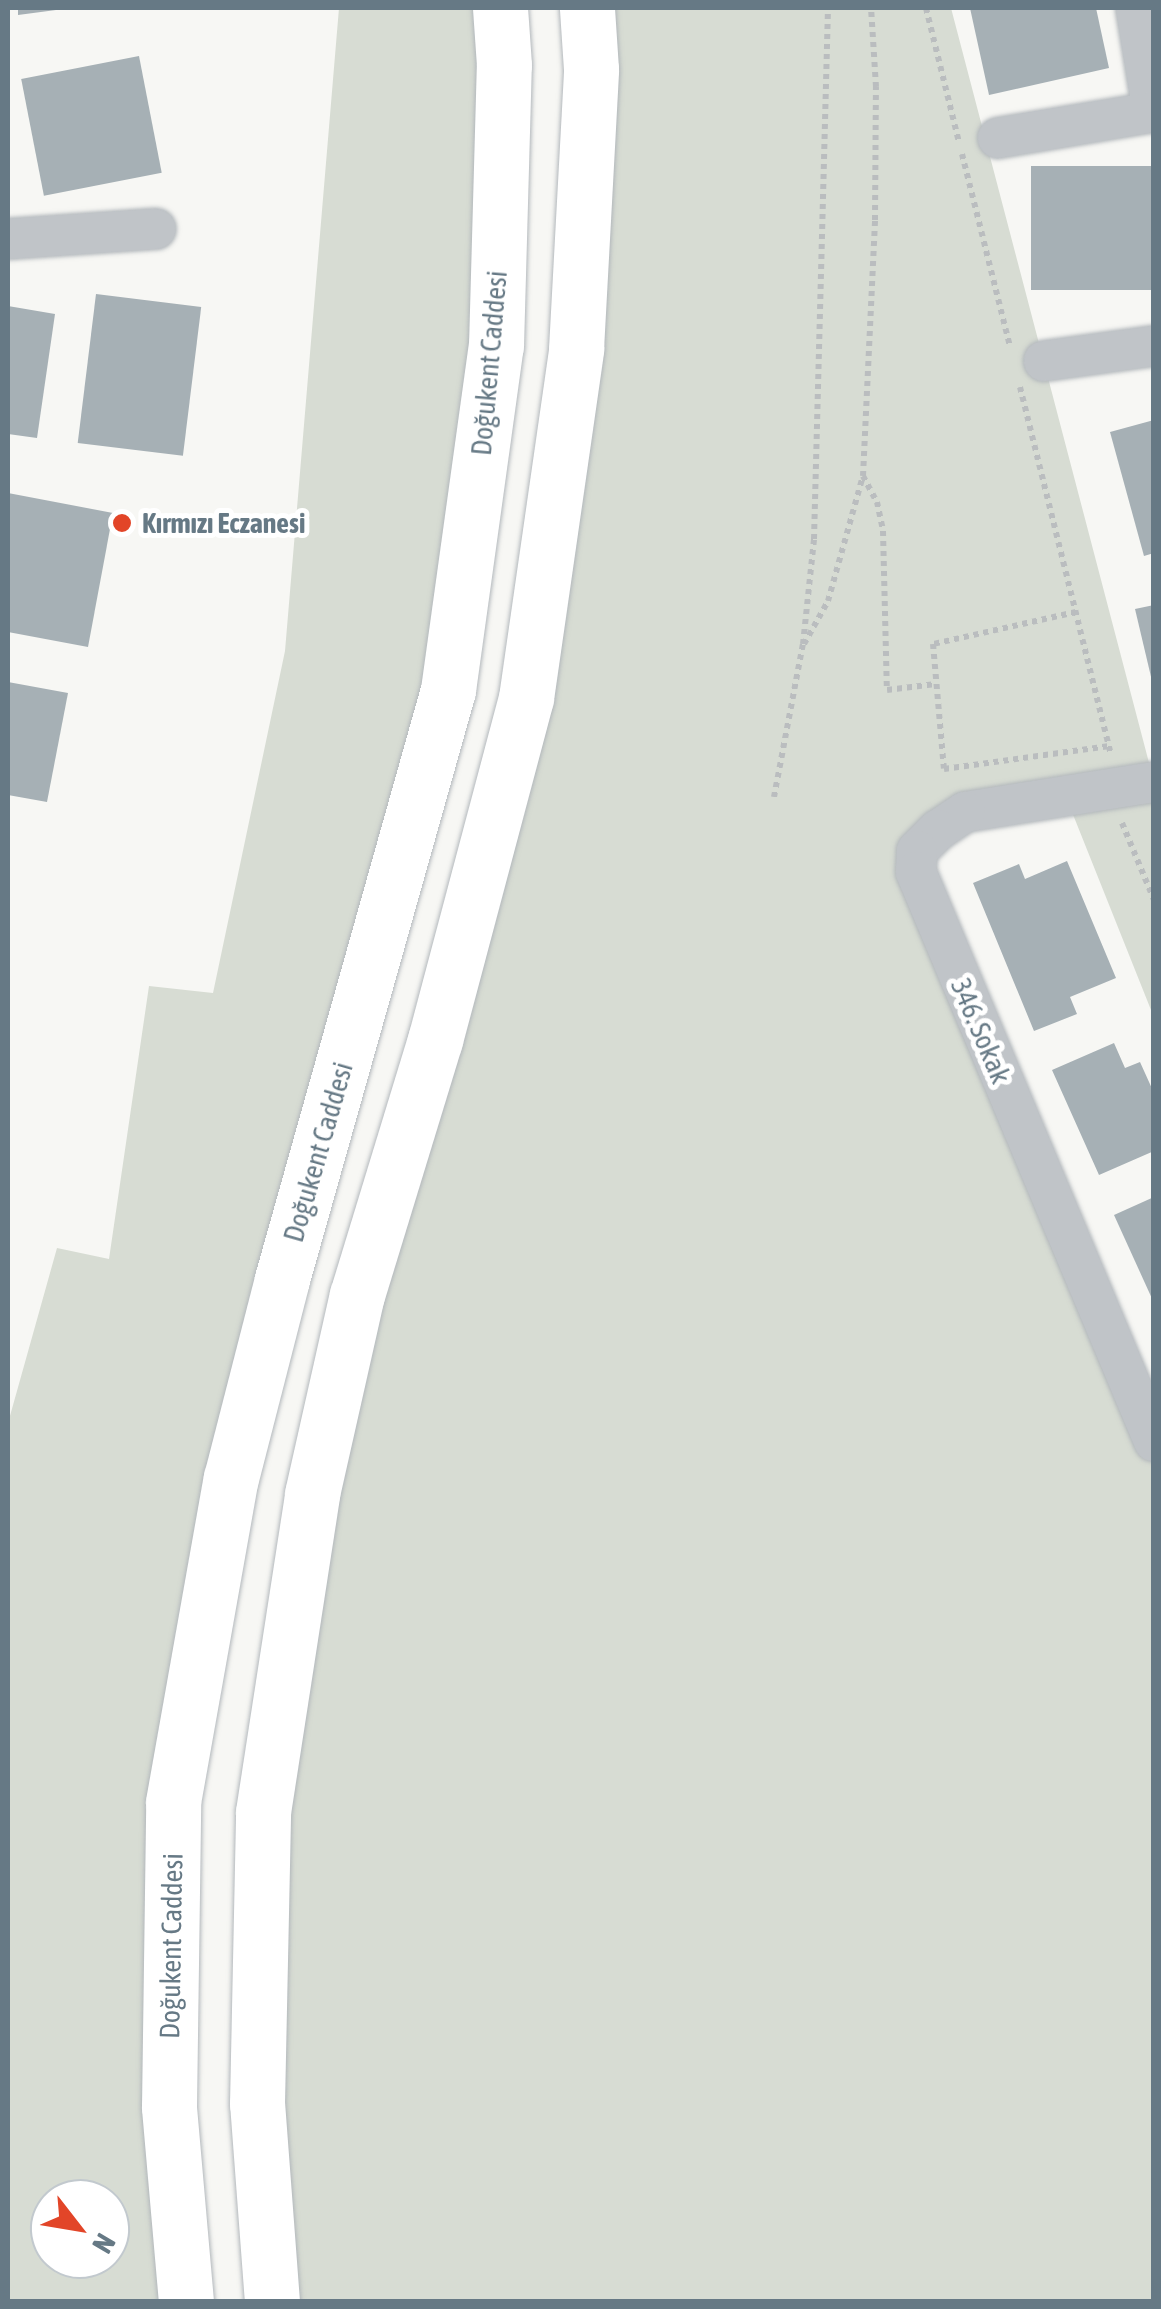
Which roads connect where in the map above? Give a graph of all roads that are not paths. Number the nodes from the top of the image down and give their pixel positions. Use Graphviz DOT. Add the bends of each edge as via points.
graph roads {
  1 [pos="500,8"];
  2 [pos="587,8"];
  3 [pos="1136,8"];
  4 [pos="1153,112"];
  5 [pos="998,138"];
  6 [pos="156,229"];
  7 [pos="8,239"];
  8 [pos="1154,346"];
  9 [pos="1025,365"];
  10 [pos="1127,787"];
  11 [pos="1154,1442"];
  12 [pos="186,2302"];
  13 [pos="272,2302"];
  1 -- 12 [label="main road, Doğukent Caddesi" via="496,346 448,690 236,1460 173,1802 170,2107"];
  2 -- 13 [label="main road" via="591,69 576,349 526,698 435,1040 357,1295 312,1494 263,1812 257,2104"];
  3 -- 4 [label="street"];
  4 -- 5 [label="street"];
  6 -- 7 [label="street"];
  8 -- 9 [label="street"];
  10 -- 11 [label="street, 346. Sokak" via="964,812 917,851 916,872"];
}
